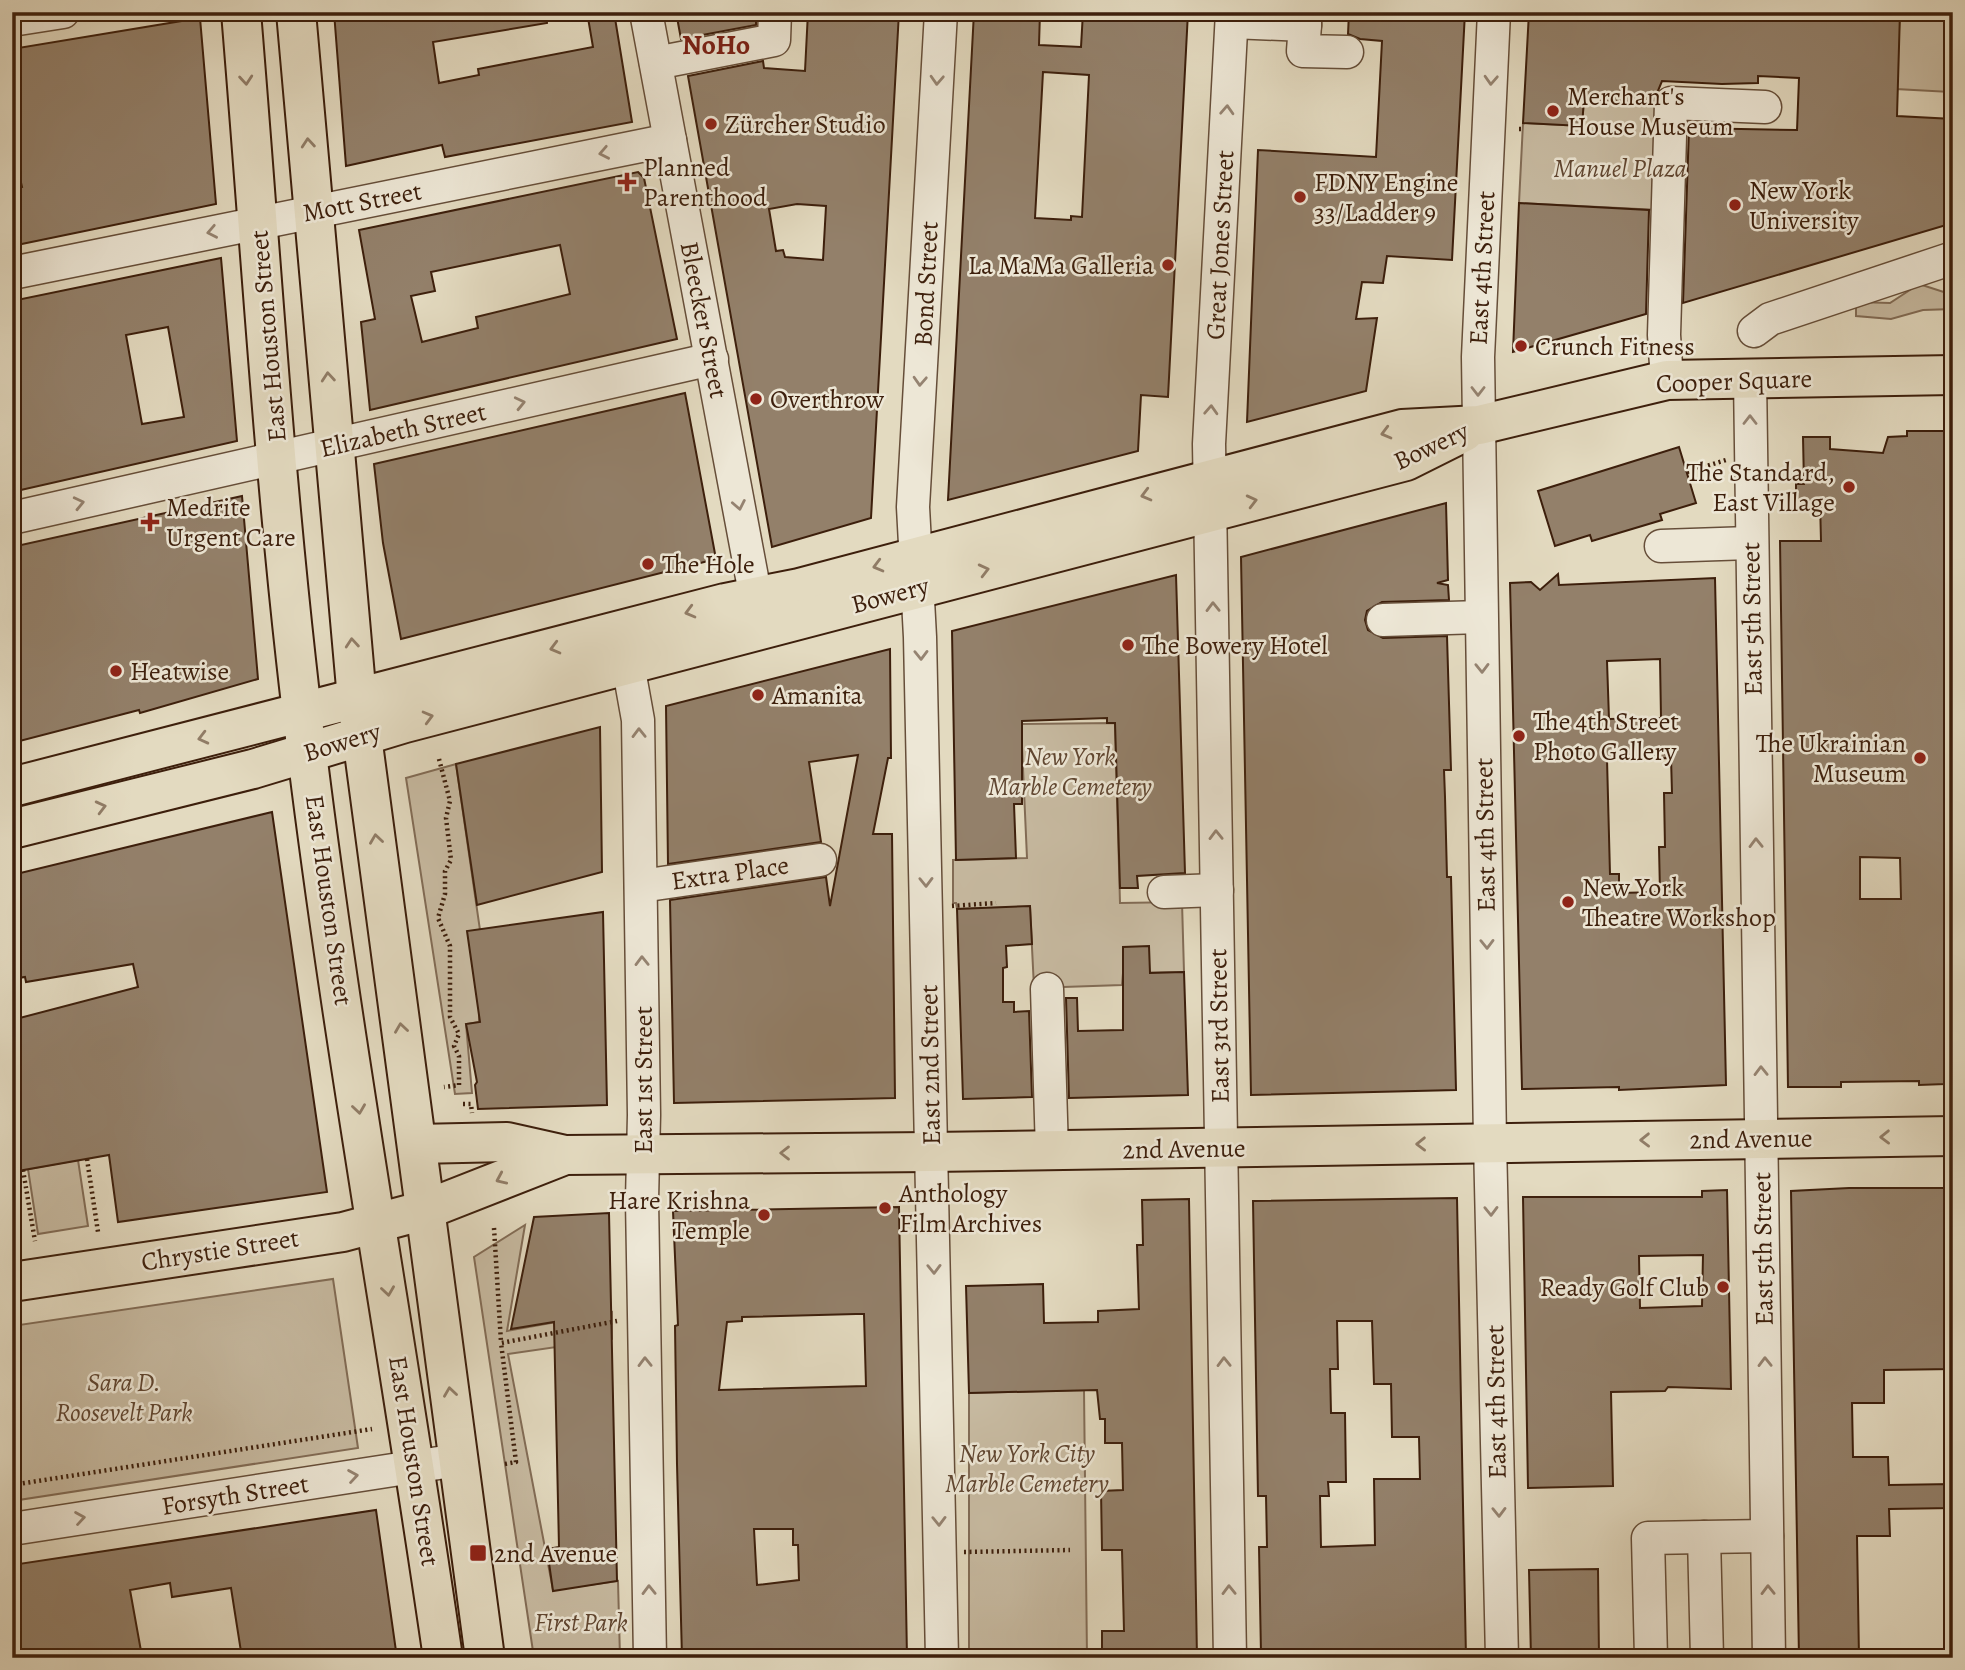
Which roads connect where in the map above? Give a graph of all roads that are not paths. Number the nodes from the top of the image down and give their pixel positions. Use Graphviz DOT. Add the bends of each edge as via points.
graph roads {
  1 [pos="63,12"];
  2 [pos="241,12"];
  3 [pos="296,12"];
  4 [pos="646,12"];
  5 [pos="775,12"];
  6 [pos="941,12"];
  7 [pos="1494,12"];
  8 [pos="1232,17"];
  9 [pos="1305,18"];
  10 [pos="12,20"];
  11 [pos="1347,52"];
  12 [pos="656,63"];
  13 [pos="1765,107"];
  14 [pos="670,140"];
  15 [pos="314,211"];
  16 [pos="259,223"];
  17 [pos="1953,258"];
  18 [pos="12,273"];
  19 [pos="1754,331"];
  20 [pos="712,359"];
  21 [pos="1953,375"];
  22 [pos="1750,378"];
  23 [pos="1667,380"];
  24 [pos="1479,425"];
  25 [pos="334,445"];
  26 [pos="279,458"];
  27 [pos="1212,495"];
  28 [pos="12,518"];
  29 [pos="1750,543"];
  30 [pos="1661,546"];
  31 [pos="917,571"];
  32 [pos="759,612"];
  33 [pos="1482,617"];
  34 [pos="1383,620"];
  35 [pos="625,647"];
  36 [pos="303,713"];
  37 [pos="360,717"];
  38 [pos="308,752"];
  39 [pos="12,787"];
  40 [pos="12,829"];
  41 [pos="820,860"];
  42 [pos="641,886"];
  43 [pos="1217,890"];
  44 [pos="1164,892"];
  45 [pos="1047,989"];
  46 [pos="1953,1136"];
  47 [pos="1762,1139"];
  48 [pos="1490,1142"];
  49 [pos="416,1144"];
  50 [pos="1221,1148"];
  51 [pos="1052,1151"];
  52 [pos="931,1152"];
  53 [pos="643,1153"];
  54 [pos="565,1155"];
  55 [pos="425,1210"];
  56 [pos="377,1223"];
  57 [pos="12,1282"];
  58 [pos="458,1460"];
  59 [pos="414,1467"];
  60 [pos="12,1529"];
  61 [pos="1767,1536"];
  62 [pos="1704,1537"];
  63 [pos="443,1658"];
  64 [pos="485,1658"];
  65 [pos="650,1658"];
  66 [pos="942,1658"];
  67 [pos="1230,1658"];
  68 [pos="1502,1658"];
  69 [pos="1651,1658"];
  70 [pos="1707,1658"];
  71 [pos="1769,1658"];
  1 -- 10 [label="street"];
  2 -- 16 [label="main road, East Houston Street, one-way"];
  15 -- 3 [label="main road, East Houston Street, one-way"];
  4 -- 12 [label="street, Bleecker Street"];
  5 -- 12 [label="street" via="774,40"];
  6 -- 31 [label="street, Bond Street, one-way" via="913,507"];
  7 -- 24 [label="street, East 4th Street, one-way"];
  8 -- 9 [label="street"];
  27 -- 8 [label="street, Great Jones Street, one-way" via="1210,433"];
  9 -- 11 [label="street" via="1303,51"];
  12 -- 14 [label="street, Bleecker Street"];
  13 -- 23 [label="street" via="1671,103 1664,335"];
  14 -- 15 [label="street, Mott Street, one-way"];
  14 -- 20 [label="street, Bleecker Street"];
  15 -- 16 [label="street, Mott Street"];
  25 -- 15 [label="main road, East Houston Street, one-way"];
  16 -- 18 [label="street, Mott Street, one-way"];
  16 -- 26 [label="main road, East Houston Street"];
  17 -- 19 [label="street, Cooper Square" via="1770,319"];
  25 -- 20 [label="street, Elizabeth Street, one-way"];
  20 -- 32 [label="street, Bleecker Street, one-way"];
  21 -- 22 [label="main road, Cooper Square"];
  22 -- 23 [label="main road, Cooper Square"];
  29 -- 22 [label="street, East 5th Street, one-way"];
  23 -- 24 [label="main road, Cooper Square"];
  24 -- 27 [label="main road, Bowery" via="1402,429"];
  24 -- 33 [label="street, East 4th Street"];
  25 -- 26 [label="street, Elizabeth Street"];
  37 -- 25 [label="main road, East Houston Street, one-way"];
  28 -- 26 [label="street, Elizabeth Street, one-way"];
  26 -- 36 [label="main road, East Houston Street"];
  27 -- 31 [label="main road, Bowery"];
  43 -- 27 [label="street, East 3rd Street, one-way"];
  29 -- 30 [label="street"];
  47 -- 29 [label="street, East 5th Street, one-way"];
  31 -- 32 [label="main road, Bowery"];
  31 -- 52 [label="street, East 2nd Street, one-way"];
  32 -- 35 [label="main road, Bowery"];
  33 -- 34 [label="street"];
  33 -- 48 [label="street, East 4th Street, one-way"];
  35 -- 37 [label="main road, Bowery"];
  42 -- 35 [label="street, East 1st Street, one-way" via="638,720"];
  36 -- 37 [label="main road, Bowery"];
  36 -- 38 [label="main road, East Houston Street"];
  36 -- 39 [label="main road, Bowery, one-way"];
  37 -- 38 [label="main road, Bowery"];
  49 -- 37 [label="main road, East Houston Street, one-way"];
  40 -- 38 [label="main road, Bowery, one-way"];
  38 -- 56 [label="main road, East Houston Street, one-way"];
  41 -- 42 [label="street, Extra Place"];
  53 -- 42 [label="street, East 1st Street, one-way"];
  43 -- 44 [label="street"];
  43 -- 50 [label="street, East 3rd Street"];
  45 -- 51 [label="street"];
  46 -- 47 [label="main road, 2nd Avenue, one-way"];
  47 -- 48 [label="main road, 2nd Avenue, one-way"];
  61 -- 47 [label="street, East 5th Street, one-way"];
  48 -- 50 [label="main road, 2nd Avenue, one-way"];
  48 -- 68 [label="street, East 4th Street, one-way"];
  49 -- 54 [label="main road" via="507,1142"];
  49 -- 55 [label="main road, East Houston Street"];
  50 -- 51 [label="main road, 2nd Avenue"];
  67 -- 50 [label="street, East 3rd Street, one-way"];
  51 -- 52 [label="main road, 2nd Avenue"];
  52 -- 53 [label="main road, 2nd Avenue, one-way"];
  52 -- 66 [label="street, East 2nd Street, one-way"];
  53 -- 54 [label="main road, 2nd Avenue"];
  65 -- 53 [label="street, East 1st Street, one-way"];
  54 -- 55 [label="main road, 2nd Avenue, one-way"];
  55 -- 56 [label="main road, Chrystie Street"];
  58 -- 55 [label="main road, East Houston Street, one-way"];
  56 -- 57 [label="main road, Chrystie Street"];
  56 -- 59 [label="main road, East Houston Street, one-way"];
  58 -- 59 [label="street, Forsyth Street"];
  58 -- 64 [label="main road, East Houston Street"];
  60 -- 59 [label="street, Forsyth Street, one-way"];
  59 -- 63 [label="main road, East Houston Street"];
  61 -- 62 [label="street"];
  71 -- 61 [label="street, East 5th Street, one-way"];
  62 -- 69 [label="street" via="1648,1538"];
  62 -- 70 [label="street"];
}
